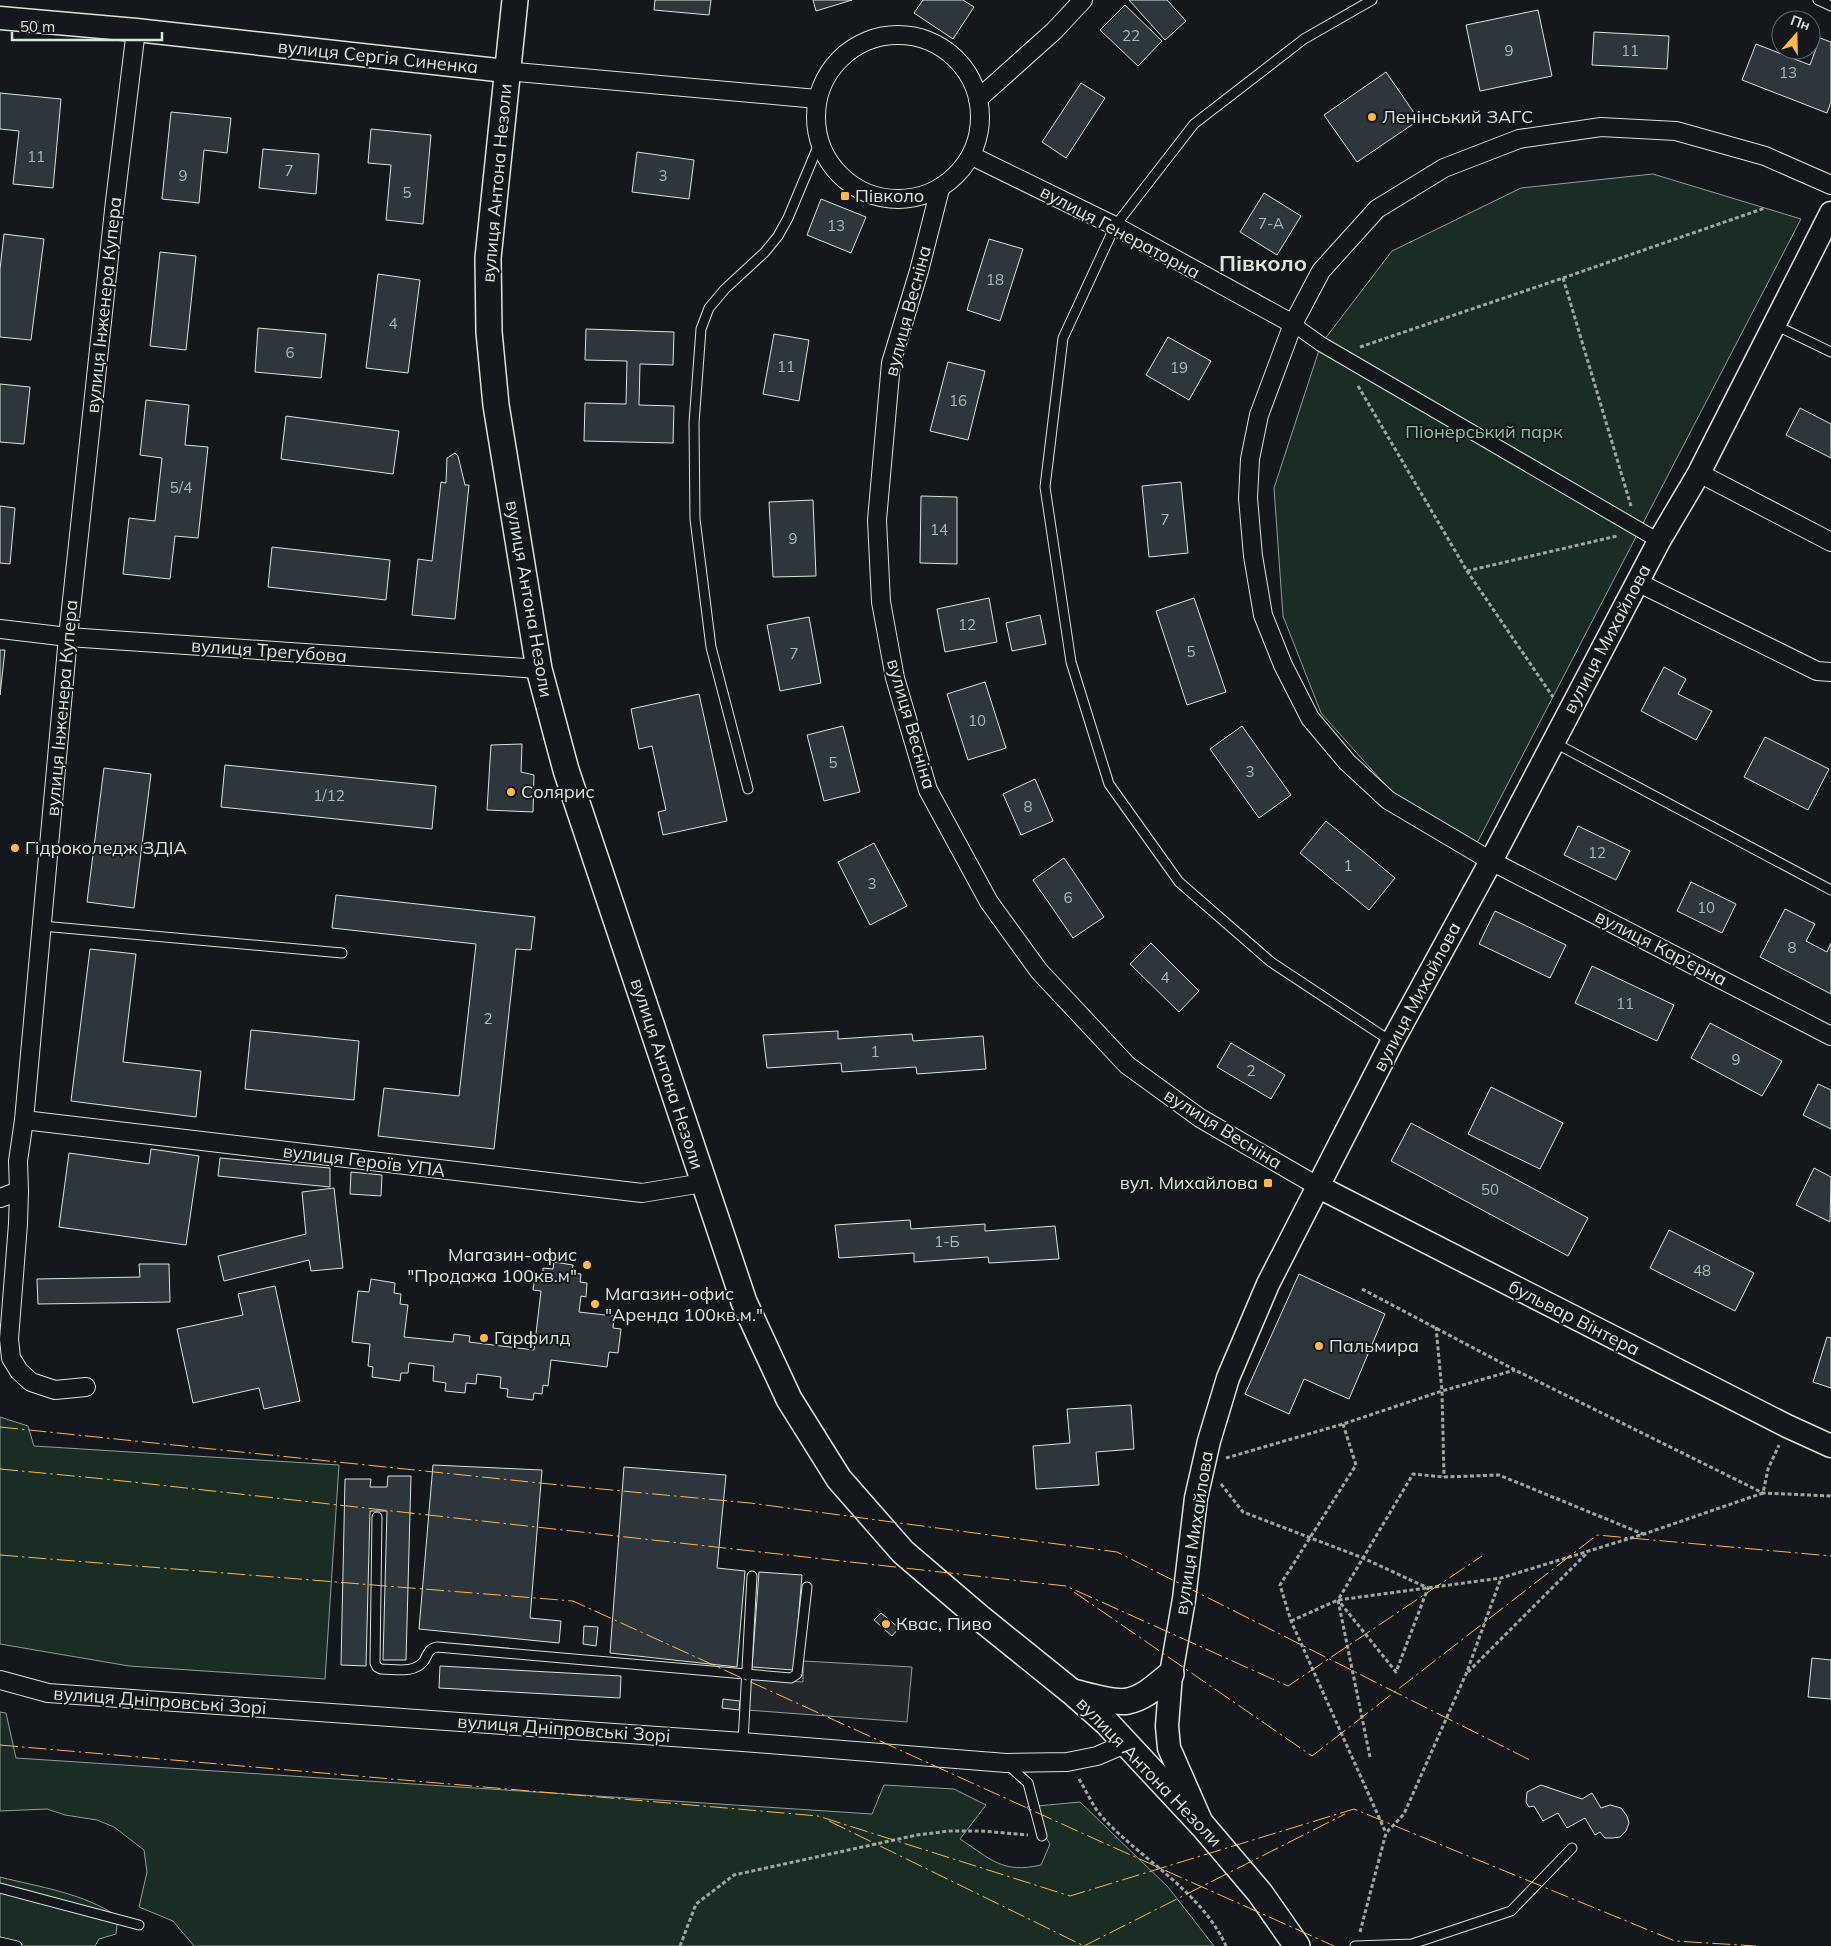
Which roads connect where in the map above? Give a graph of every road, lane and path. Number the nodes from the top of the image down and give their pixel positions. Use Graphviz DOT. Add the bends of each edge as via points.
graph roads {
  1 [pos="515,0"];
  2 [pos="1083,0"];
  3 [pos="1372,0"];
  4 [pos="1818,0"];
  5 [pos="1831,6"];
  6 [pos="0,18"];
  7 [pos="136,30"];
  8 [pos="506,71"];
  9 [pos="978,98"];
  10 [pos="817,99"];
  11 [pos="819,144"];
  12 [pos="972,156"];
  13 [pos="1831,186"];
  14 [pos="940,189"];
  15 [pos="1765,208"];
  16 [pos="1831,213"];
  17 [pos="1115,226"];
  18 [pos="1563,278"];
  19 [pos="1293,324"];
  20 [pos="1775,325"];
  21 [pos="1831,352"];
  22 [pos="1699,473"];
  23 [pos="1639,531"];
  24 [pos="1658,541"];
  25 [pos="1831,542"];
  26 [pos="1466,571"];
  27 [pos="1637,582"];
  28 [pos="0,629"];
  29 [pos="68,637"];
  30 [pos="539,669"];
  31 [pos="1831,672"];
  32 [pos="1552,742"];
  33 [pos="748,789"];
  34 [pos="1491,861"];
  35 [pos="1831,890"];
  36 [pos="42,926"];
  37 [pos="342,953"];
  38 [pos="1831,1036"];
  39 [pos="1392,1042"];
  40 [pos="24,1120"];
  41 [pos="703,1183"];
  42 [pos="1319,1187"];
  43 [pos="20,1191"];
  44 [pos="0,1198"];
  45 [pos="1362,1289"];
  46 [pos="1436,1326"];
  47 [pos="1516,1370"];
  48 [pos="86,1387"];
  49 [pos="1442,1391"];
  50 [pos="1343,1424"];
  51 [pos="1787,1426"];
  52 [pos="1831,1446"];
  53 [pos="1220,1460"];
  54 [pos="1444,1477"];
  55 [pos="1219,1482"];
  56 [pos="1763,1493"];
  57 [pos="1831,1496"];
  58 [pos="377,1517"];
  59 [pos="1644,1534"];
  60 [pos="1310,1538"];
  61 [pos="1589,1551"];
  62 [pos="1363,1558"];
  63 [pos="752,1576"];
  64 [pos="1501,1578"];
  65 [pos="807,1587"];
  66 [pos="1428,1588"];
  67 [pos="1338,1600"];
  68 [pos="1291,1621"];
  69 [pos="1171,1674"];
  70 [pos="1466,1674"];
  71 [pos="746,1675"];
  72 [pos="0,1680"];
  73 [pos="1072,1692"];
  74 [pos="743,1742"];
  75 [pos="1127,1743"];
  76 [pos="1370,1757"];
  77 [pos="1067,1762"];
  78 [pos="1006,1763"];
  79 [pos="1203,1826"];
  80 [pos="1386,1833"];
  81 [pos="1042,1836"];
  82 [pos="1572,1848"];
  83 [pos="0,1888"];
  84 [pos="138,1924"];
  85 [pos="0,1942"];
  86 [pos="1356,1945"];
  87 [pos="17,1946"];
  88 [pos="680,1946"];
  89 [pos="1226,1946"];
  90 [pos="1297,1946"];
  1 -- 8 [label="main road, вулиця Антона Незоли"];
  2 -- 9 [label="street" via="1054,31"];
  3 -- 17 [label="lane" via="1304,39 1194,124"];
  4 -- 5 [label="lane"];
  6 -- 7 [label="street, вулиця Сергія Синенка"];
  7 -- 8 [label="street, вулиця Сергія Синенка"];
  7 -- 29 [label="street, вулиця Інженера Купера"];
  8 -- 10 [label="street, вулиця Сергія Синенка"];
  8 -- 30 [label="main road, вулиця Антона Незоли" via="488,258 489,332 496,405"];
  9 -- 10 [label="street" via="962,64 942,47 918,36 892,34 866,40 843,54 826,74"];
  9 -- 12 [label="street" via="980,134"];
  10 -- 11 [label="street" via="815,122"];
  11 -- 14 [label="street" via="830,166 848,183 869,195 893,200 917,198"];
  11 -- 33 [label="lane" via="778,236 725,288 709,308 701,329 694,422 695,519 711,646"];
  12 -- 14 [label="street" via="958,175"];
  12 -- 17 [label="street, вулиця Генераторна"];
  13 -- 19 [label="street, вулиця Кар’єрна" via="1765,156 1676,131 1601,127 1519,139 1444,168 1377,208 1321,271"];
  14 -- 42 [label="street, вулиця Весніна" via="920,271 891,363 877,520 882,602 896,678 928,790 990,902 1039,971 1127,1064 1200,1118"];
  15 -- 18 [label="path"];
  16 -- 20 [label="street, вулиця Михайлова"];
  17 -- 19 [label="street, вулиця Генераторна"];
  17 -- 39 [label="lane" via="1063,338 1045,487 1071,662 1109,784 1179,882 1271,962"];
  19 -- 23 [label="street" via="1320,344"];
  19 -- 34 [label="street, вулиця Кар’єрна" via="1259,415 1250,459 1248,498 1263,615 1283,665 1310,718 1347,762 1388,800"];
  20 -- 21 [label="lane"];
  20 -- 22 [label="street, вулиця Михайлова"];
  22 -- 24 [label="street, вулиця Михайлова"];
  22 -- 25 [label="street"];
  23 -- 24 [label="street"];
  23 -- 26 [label="path"];
  24 -- 27 [label="street, вулиця Михайлова"];
  27 -- 31 [label="street" via="1817,671"];
  27 -- 32 [label="street, вулиця Михайлова"];
  28 -- 29 [label="street, вулиця Трегубова"];
  29 -- 30 [label="street, вулиця Трегубова"];
  29 -- 36 [label="street, вулиця Інженера Купера"];
  30 -- 41 [label="main road, вулиця Антона Незоли" via="566,770"];
  32 -- 34 [label="street, вулиця Михайлова"];
  32 -- 35 [label="lane"];
  34 -- 38 [label="street, вулиця Кар’єрна"];
  34 -- 39 [label="street, вулиця Михайлова"];
  36 -- 37 [label="lane"];
  36 -- 40 [label="street, вулиця Інженера Купера"];
  39 -- 42 [label="street, вулиця Михайлова"];
  40 -- 41 [label="street, вулиця Героїв УПА" via="642,1193"];
  40 -- 43 [label="street, вулиця Інженера Купера" via="18,1161"];
  41 -- 73 [label="main road, вулиця Антона Незоли" via="748,1311 789,1399 839,1479 903,1552"];
  42 -- 51 [label="street, бульвар Вінтера"];
  42 -- 69 [label="street, вулиця Михайлова" via="1268,1284 1228,1378 1196,1498"];
  43 -- 44 [label="street"];
  43 -- 48 [label="street, вулиця Інженера Купера" via="9,1340 11,1358 19,1371 42,1388"];
  45 -- 46 [label="path"];
  46 -- 47 [label="path"];
  46 -- 49 [label="path"];
  47 -- 49 [label="path"];
  47 -- 56 [label="path"];
  49 -- 50 [label="path"];
  49 -- 54 [label="path"];
  50 -- 53 [label="path"];
  50 -- 60 [label="path" via="1356,1465"];
  51 -- 52 [label="street, бульвар Вінтера"];
  51 -- 56 [label="path" via="1768,1469"];
  54 -- 59 [label="path" via="1499,1475"];
  54 -- 62 [label="path" via="1413,1474"];
  55 -- 60 [label="path" via="1243,1512"];
  56 -- 57 [label="path"];
  56 -- 59 [label="path"];
  58 -- 71 [label="lane" via="375,1663 379,1668 416,1668 429,1650 436,1647"];
  59 -- 61 [label="path"];
  60 -- 62 [label="path"];
  60 -- 68 [label="path" via="1280,1585"];
  61 -- 64 [label="path"];
  61 -- 70 [label="path"];
  62 -- 66 [label="path"];
  62 -- 67 [label="path"];
  63 -- 71 [label="lane"];
  64 -- 66 [label="path"];
  64 -- 70 [label="path"];
  65 -- 71 [label="lane" via="797,1674 791,1678"];
  66 -- 67 [label="path"];
  66 -- 67 [label="path" via="1396,1672"];
  67 -- 68 [label="path"];
  67 -- 76 [label="path"];
  68 -- 80 [label="path"];
  69 -- 73 [label="main road" via="1150,1692 1127,1702"];
  69 -- 79 [label="street, вулиця Михайлова" via="1167,1726 1169,1748"];
  70 -- 80 [label="path" via="1404,1814"];
  71 -- 74 [label="lane"];
  72 -- 74 [label="street, вулиця Дніпровські Зорі" via="48,1693"];
  73 -- 75 [label="main road, вулиця Антона Незоли"];
  74 -- 78 [label="street, вулиця Дніпровські Зорі"];
  75 -- 77 [label="street, вулиця Дніпровські Зорі" via="1097,1756"];
  75 -- 79 [label="main road, вулиця Антона Незоли"];
  77 -- 78 [label="street, вулиця Дніпровські Зорі"];
  77 -- 89 [label="path" via="1103,1818 1188,1894 1218,1930"];
  78 -- 81 [label="lane" via="1028,1784"];
  79 -- 90 [label="main road, вулиця Антона Незоли" via="1260,1893"];
  80 -- 86 [label="path"];
  81 -- 88 [label="path" via="982,1831 917,1835 734,1875 696,1904"];
  82 -- 86 [label="lane" via="1511,1911 1412,1944"];
  83 -- 84 [label="lane"];
  85 -- 87 [label="lane"];
}
